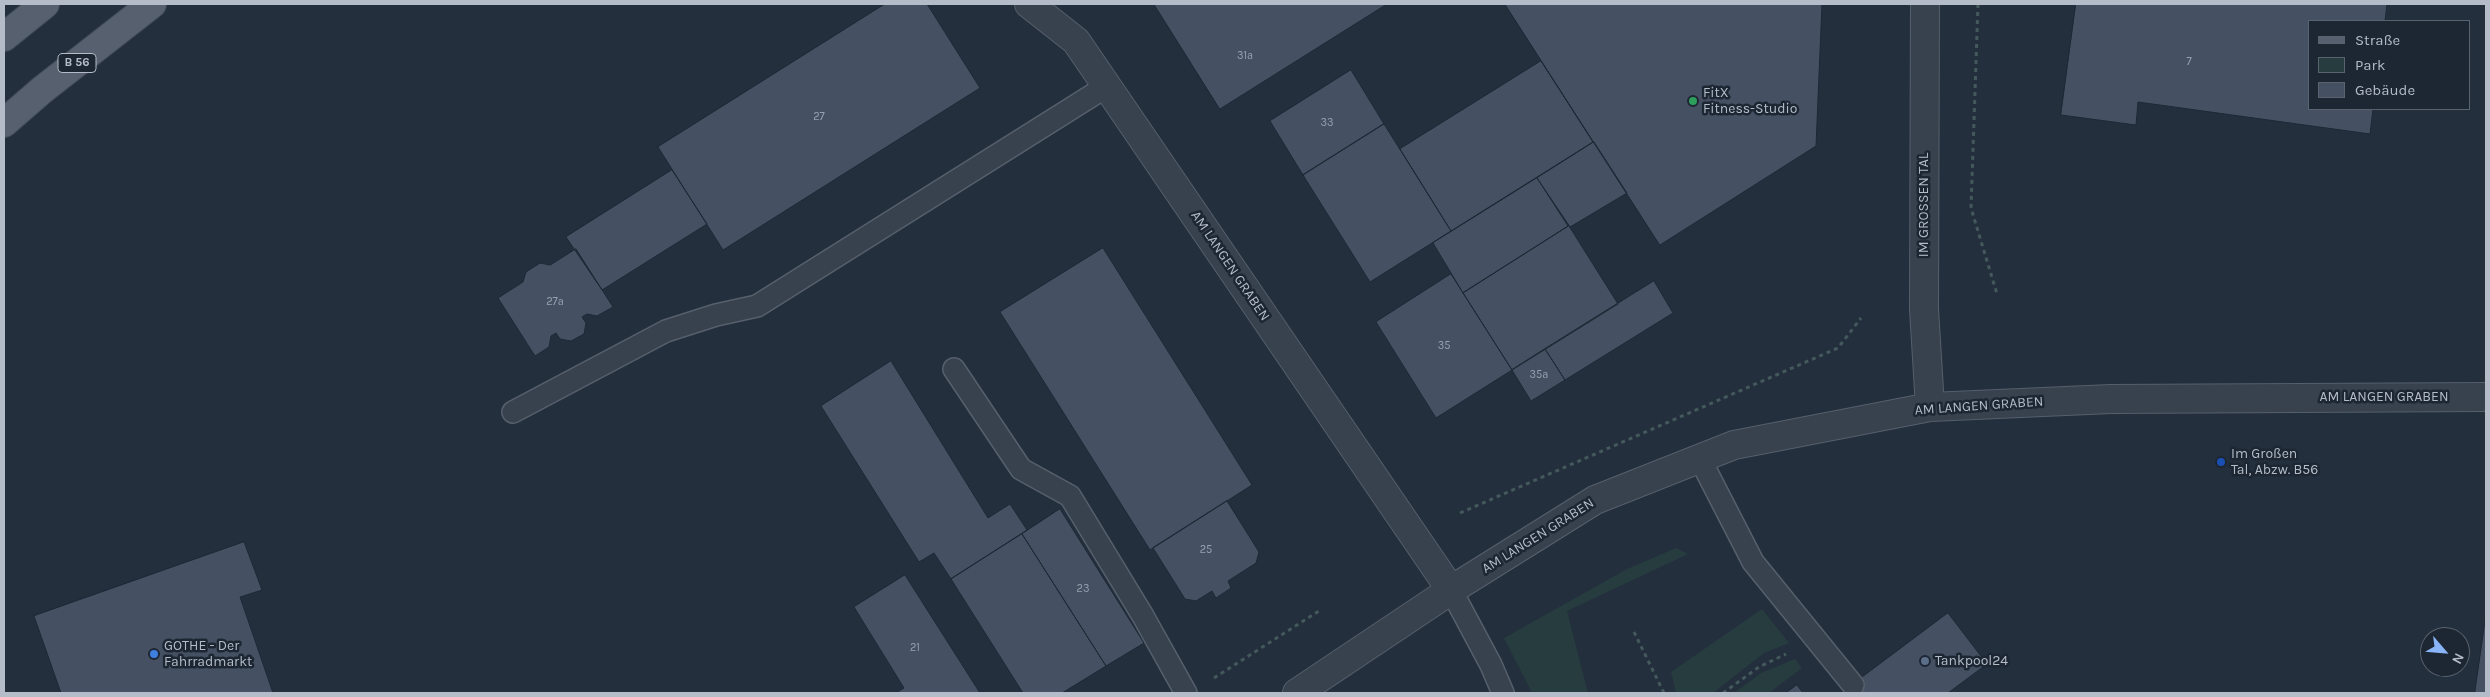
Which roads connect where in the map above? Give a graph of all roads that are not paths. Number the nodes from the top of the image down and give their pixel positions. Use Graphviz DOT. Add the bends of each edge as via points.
graph roads {
  1 [pos="46,4"];
  2 [pos="152,4"];
  3 [pos="1029,4"];
  4 [pos="1925,4"];
  5 [pos="4,38"];
  6 [pos="1106,86"];
  7 [pos="4,124"];
  8 [pos="954,369"];
  9 [pos="2486,397"];
  10 [pos="1930,407"];
  11 [pos="513,412"];
  12 [pos="1700,459"];
  13 [pos="1451,590"];
  14 [pos="1853,685"];
  15 [pos="1186,693"];
  16 [pos="1297,693"];
  17 [pos="1503,693"];
  1 -- 5 [label="main road"];
  2 -- 7 [label="main road, B 56"];
  3 -- 6 [label="street, AM LANGEN GRABEN" via="1076,41"];
  4 -- 10 [label="street, IM GROSSEN TAL" via="1924,309"];
  6 -- 11 [label="lane" via="757,306 666,331"];
  6 -- 13 [label="street, AM LANGEN GRABEN"];
  8 -- 15 [label="lane" via="1021,469 1070,496"];
  9 -- 10 [label="street, AM LANGEN GRABEN" via="2111,399"];
  10 -- 12 [label="street, AM LANGEN GRABEN" via="1734,445"];
  12 -- 13 [label="street, AM LANGEN GRABEN" via="1595,500"];
  12 -- 14 [label="lane" via="1753,562"];
  13 -- 16 [label="street, AM LANGEN GRABEN"];
  13 -- 17 [label="lane"];
}
